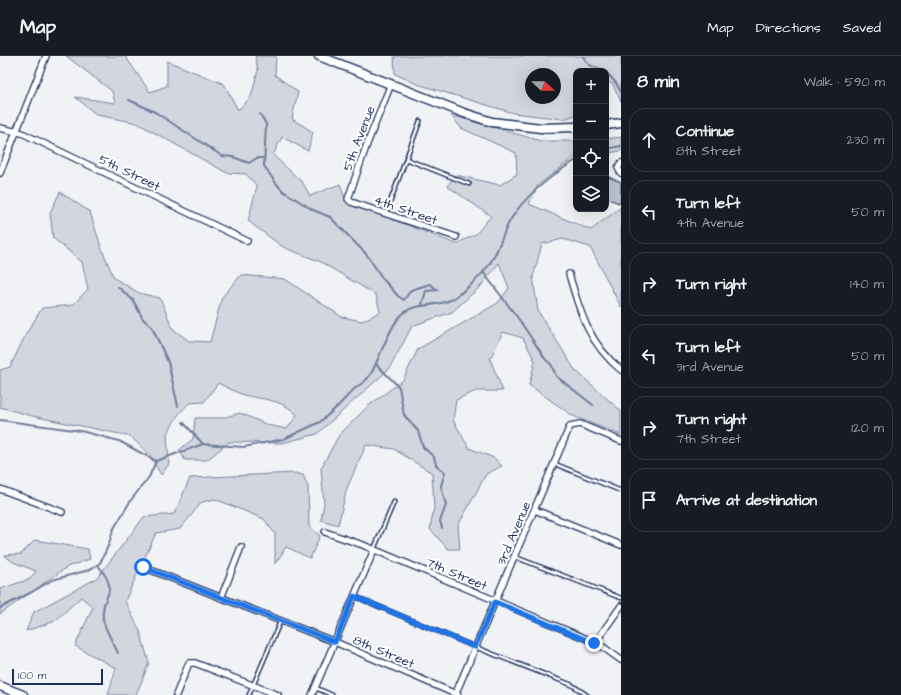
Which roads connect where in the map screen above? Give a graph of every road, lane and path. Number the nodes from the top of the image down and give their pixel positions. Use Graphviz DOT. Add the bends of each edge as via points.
graph roads {
  1 [pos="46,56"];
  2 [pos="319,56"];
  3 [pos="391,84"];
  4 [pos="420,121"];
  5 [pos="621,124"];
  6 [pos="609,126"];
  7 [pos="573,127"];
  8 [pos="0,128"];
  9 [pos="16,132"];
  10 [pos="406,159"];
  11 [pos="621,163"];
  12 [pos="0,172"];
  13 [pos="621,173"];
  14 [pos="469,184"];
  15 [pos="349,200"];
  16 [pos="386,214"];
  17 [pos="456,238"];
  18 [pos="247,242"];
  19 [pos="569,274"];
  20 [pos="621,370"];
  21 [pos="621,441"];
  22 [pos="554,464"];
  23 [pos="0,489"];
  24 [pos="621,491"];
  25 [pos="394,502"];
  26 [pos="535,510"];
  27 [pos="62,512"];
  28 [pos="325,532"];
  29 [pos="621,545"];
  30 [pos="241,547"];
  31 [pos="374,550"];
  32 [pos="515,556"];
  33 [pos="143,567"];
  34 [pos="354,596"];
  35 [pos="220,598"];
  36 [pos="621,598"];
  37 [pos="495,602"];
  38 [pos="621,606"];
  39 [pos="280,622"];
  40 [pos="335,642"];
  41 [pos="594,643"];
  42 [pos="475,647"];
  43 [pos="621,660"];
  44 [pos="253,685"];
  45 [pos="0,686"];
  46 [pos="316,688"];
  47 [pos="22,695"];
  48 [pos="176,695"];
  49 [pos="249,695"];
  50 [pos="278,695"];
  51 [pos="312,695"];
  52 [pos="332,695"];
  53 [pos="456,695"];
  54 [pos="587,695"];
  1 -- 9 [label="street"];
  2 -- 3 [label="main road"];
  3 -- 7 [label="main road" via="492,122 536,128"];
  3 -- 15 [label="street, 5th Avenue" via="348,196"];
  4 -- 10 [label="lane"];
  5 -- 6 [label="main road"];
  8 -- 9 [label="street, 5th Street"];
  9 -- 12 [label="street"];
  9 -- 18 [label="street, 5th Street" via="71,155"];
  10 -- 14 [label="lane"];
  10 -- 16 [label="lane"];
  11 -- 13 [label="street" via="618,168"];
  15 -- 16 [label="street, 4th Street"];
  16 -- 17 [label="street, 4th Street"];
  19 -- 20 [label="street" via="579,310 592,338 601,351"];
  21 -- 22 [label="street, 3rd Avenue" via="580,424 573,424 567,431"];
  22 -- 24 [label="lane"];
  22 -- 26 [label="street, 3rd Avenue"];
  23 -- 27 [label="street"];
  25 -- 31 [label="lane"];
  26 -- 29 [label="street"];
  26 -- 32 [label="street, 3rd Avenue"];
  28 -- 31 [label="street, 7th Street"];
  30 -- 35 [label="street"];
  31 -- 34 [label="street"];
  31 -- 37 [label="street, 7th Street"];
  32 -- 36 [label="lane"];
  32 -- 37 [label="street, 3rd Avenue"];
  33 -- 35 [label="street, 8th Street"];
  34 -- 40 [label="street"];
  34 -- 42 [label="lane"];
  35 -- 39 [label="street, 8th Street"];
  37 -- 41 [label="street, 7th Street"];
  37 -- 42 [label="street, 3rd Avenue"];
  38 -- 41 [label="street"];
  39 -- 40 [label="street, 8th Street"];
  39 -- 44 [label="lane"];
  40 -- 46 [label="street"];
  40 -- 53 [label="street, 8th Street"];
  41 -- 43 [label="street, 7th Street"];
  42 -- 53 [label="street, 3rd Avenue"];
  42 -- 54 [label="lane" via="572,685"];
  44 -- 48 [label="street" via="200,664 189,664"];
  44 -- 49 [label="lane"];
  44 -- 50 [label="street"];
  45 -- 47 [label="main road"];
  46 -- 51 [label="street"];
  46 -- 52 [label="lane"];
}
